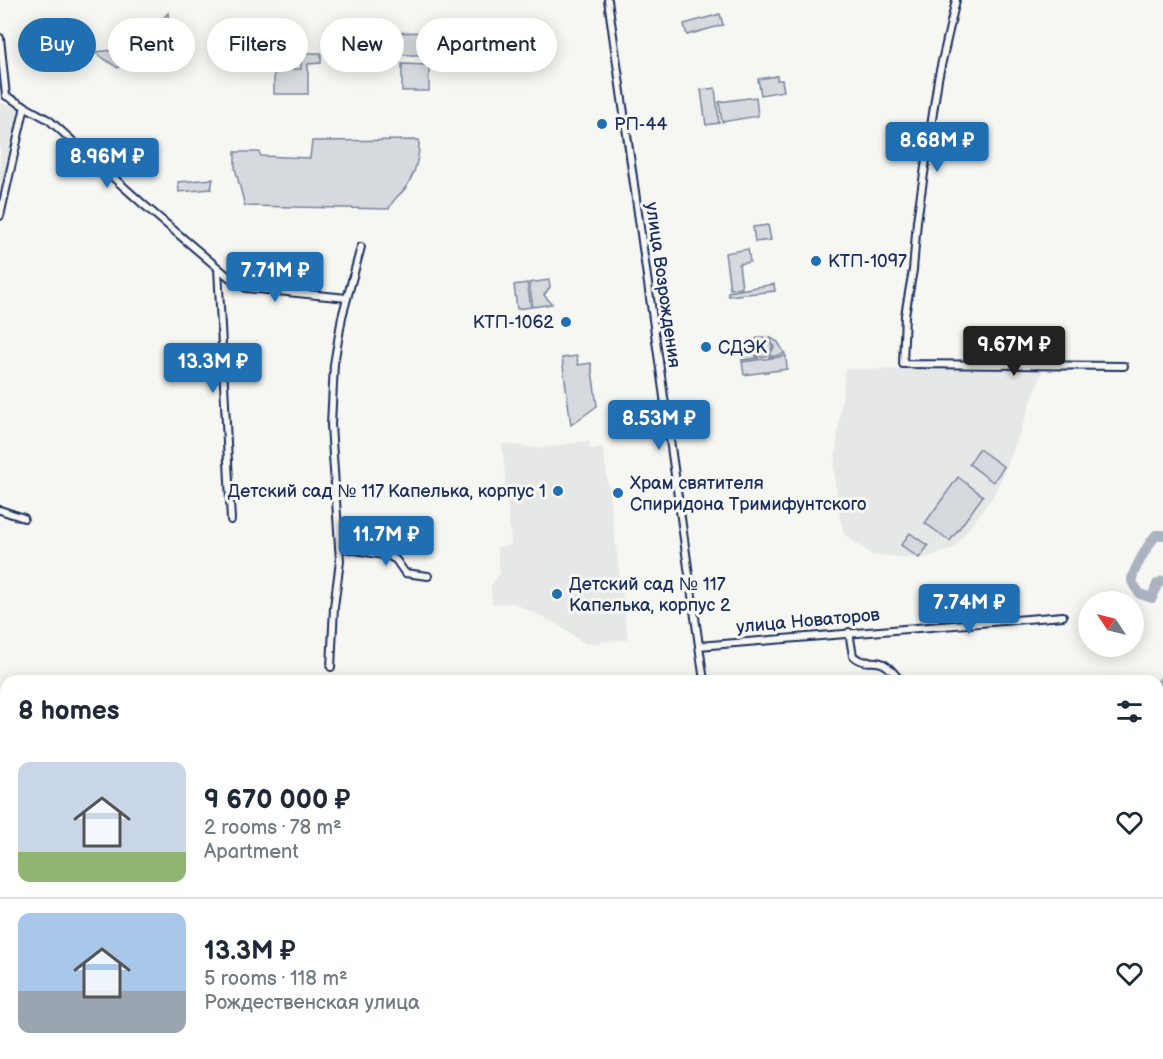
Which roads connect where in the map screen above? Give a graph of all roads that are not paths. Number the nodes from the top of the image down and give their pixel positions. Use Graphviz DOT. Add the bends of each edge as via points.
graph roads {
  1 [pos="608,0"];
  2 [pos="956,0"];
  3 [pos="0,38"];
  4 [pos="25,106"];
  5 [pos="0,216"];
  6 [pos="361,247"];
  7 [pos="218,268"];
  8 [pos="347,298"];
  9 [pos="1124,366"];
  10 [pos="0,510"];
  11 [pos="24,518"];
  12 [pos="231,520"];
  13 [pos="339,547"];
  14 [pos="428,576"];
  15 [pos="1063,616"];
  16 [pos="849,632"];
  17 [pos="699,646"];
  18 [pos="331,667"];
  19 [pos="703,675"];
  20 [pos="896,675"];
  1 -- 17 [label="street, улица Возрождения"];
  2 -- 9 [label="street" via="938,79 917,221 903,364"];
  3 -- 4 [label="street" via="6,96"];
  4 -- 5 [label="street"];
  4 -- 7 [label="street" via="49,120"];
  6 -- 8 [label="street"];
  7 -- 8 [label="street" via="246,288"];
  7 -- 12 [label="street"];
  8 -- 13 [label="street" via="336,344 331,425"];
  10 -- 11 [label="street"];
  13 -- 14 [label="street" via="389,556 405,573"];
  13 -- 18 [label="street"];
  15 -- 16 [label="street, улица Новаторов"];
  16 -- 17 [label="street, улица Новаторов"];
  16 -- 20 [label="street" via="853,656 858,660 880,660"];
  17 -- 19 [label="street, улица Возрождения"];
}
